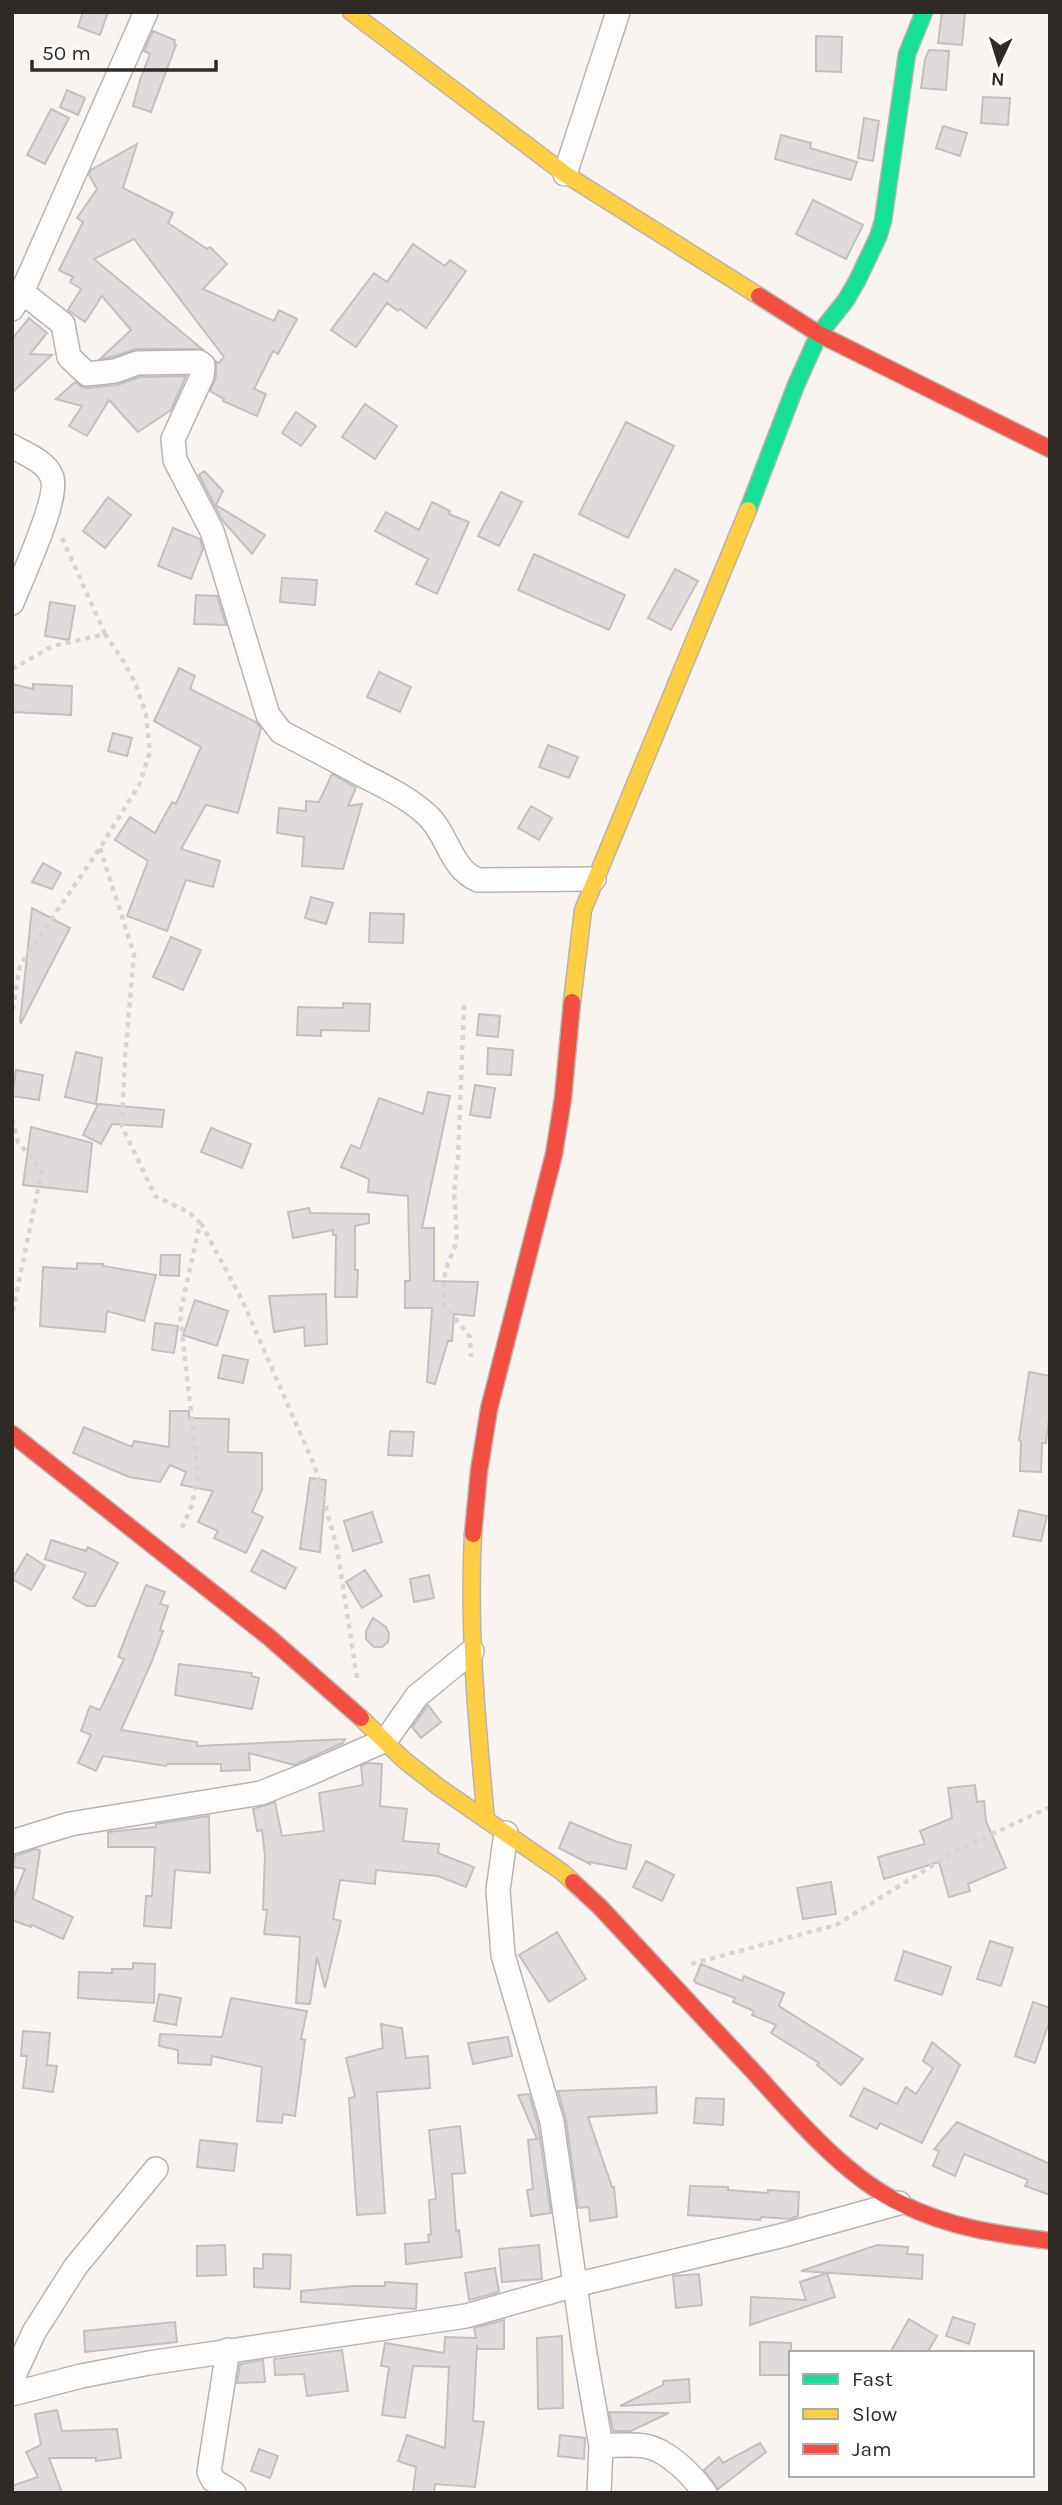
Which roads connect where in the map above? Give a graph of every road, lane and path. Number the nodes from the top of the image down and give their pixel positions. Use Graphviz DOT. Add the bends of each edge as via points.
graph roads {
  1 [pos="146,12"];
  2 [pos="352,12"];
  3 [pos="618,12"];
  4 [pos="923,12"];
  5 [pos="565,174"];
  6 [pos="17,301"];
  7 [pos="819,334"];
  8 [pos="12,446"];
  9 [pos="1050,449"];
  10 [pos="49,508"];
  11 [pos="12,603"];
  12 [pos="105,634"];
  13 [pos="12,669"];
  14 [pos="100,848"];
  15 [pos="594,879"];
  16 [pos="464,1005"];
  17 [pos="12,1014"];
  18 [pos="12,1119"];
  19 [pos="200,1223"];
  20 [pos="12,1315"];
  21 [pos="471,1364"];
  22 [pos="12,1434"];
  23 [pos="164,1552"];
  24 [pos="472,1651"];
  25 [pos="358,1682"];
  26 [pos="386,1741"];
  27 [pos="1050,1807"];
  28 [pos="486,1820"];
  29 [pos="506,1833"];
  30 [pos="12,1842"];
  31 [pos="661,1972"];
  32 [pos="156,2169"];
  33 [pos="899,2203"];
  34 [pos="1050,2241"];
  35 [pos="575,2285"];
  36 [pos="228,2350"];
  37 [pos="12,2380"];
  38 [pos="12,2394"];
  39 [pos="601,2446"];
  40 [pos="209,2486"];
  41 [pos="234,2493"];
  42 [pos="599,2493"];
  43 [pos="705,2493"];
  1 -- 6 [label="street"];
  2 -- 5 [label="main road"];
  3 -- 5 [label="street"];
  4 -- 7 [label="main road" via="907,54 878,237 846,300"];
  5 -- 7 [label="main road"];
  6 -- 15 [label="street" via="64,324 69,357 87,374 138,363 203,365 172,448 212,531 268,715 281,732 397,793 426,814 467,876 478,880"];
  7 -- 9 [label="main road"];
  7 -- 15 [label="main road"];
  8 -- 10 [label="street" via="52,475"];
  10 -- 11 [label="street"];
  10 -- 12 [label="path"];
  12 -- 13 [label="path" via="53,646"];
  12 -- 14 [label="path" via="136,685 146,715 150,752 139,785"];
  14 -- 17 [label="path" via="20,965"];
  14 -- 19 [label="path" via="134,954 122,1126 155,1196"];
  15 -- 24 [label="main road" via="576,950 559,1126 483,1440 473,1553"];
  16 -- 21 [label="path" via="454,1192 457,1241 445,1271 444,1305 470,1337"];
  18 -- 20 [label="path" via="18,1142 42,1170"];
  19 -- 23 [label="path" via="180,1314 198,1474 182,1529"];
  19 -- 25 [label="path" via="243,1302 315,1467 337,1548"];
  22 -- 23 [label="main road"];
  23 -- 26 [label="main road"];
  24 -- 26 [label="street" via="417,1696"];
  24 -- 28 [label="main road"];
  26 -- 28 [label="main road" via="404,1760"];
  26 -- 30 [label="street" via="261,1793 70,1824"];
  27 -- 31 [label="path" via="956,1851 836,1925"];
  28 -- 29 [label="main road"];
  29 -- 31 [label="main road" via="562,1872"];
  29 -- 35 [label="street" via="498,1889 503,1955 552,2122"];
  31 -- 33 [label="main road" via="808,2131 855,2173"];
  32 -- 37 [label="street" via="76,2266 34,2332"];
  33 -- 34 [label="main road" via="979,2232"];
  33 -- 35 [label="street"];
  35 -- 36 [label="street" via="466,2316"];
  35 -- 39 [label="street"];
  36 -- 38 [label="street" via="81,2376"];
  36 -- 40 [label="street"];
  39 -- 42 [label="street"];
  39 -- 43 [label="street" via="648,2446 696,2481"];
  40 -- 41 [label="street"];
}
